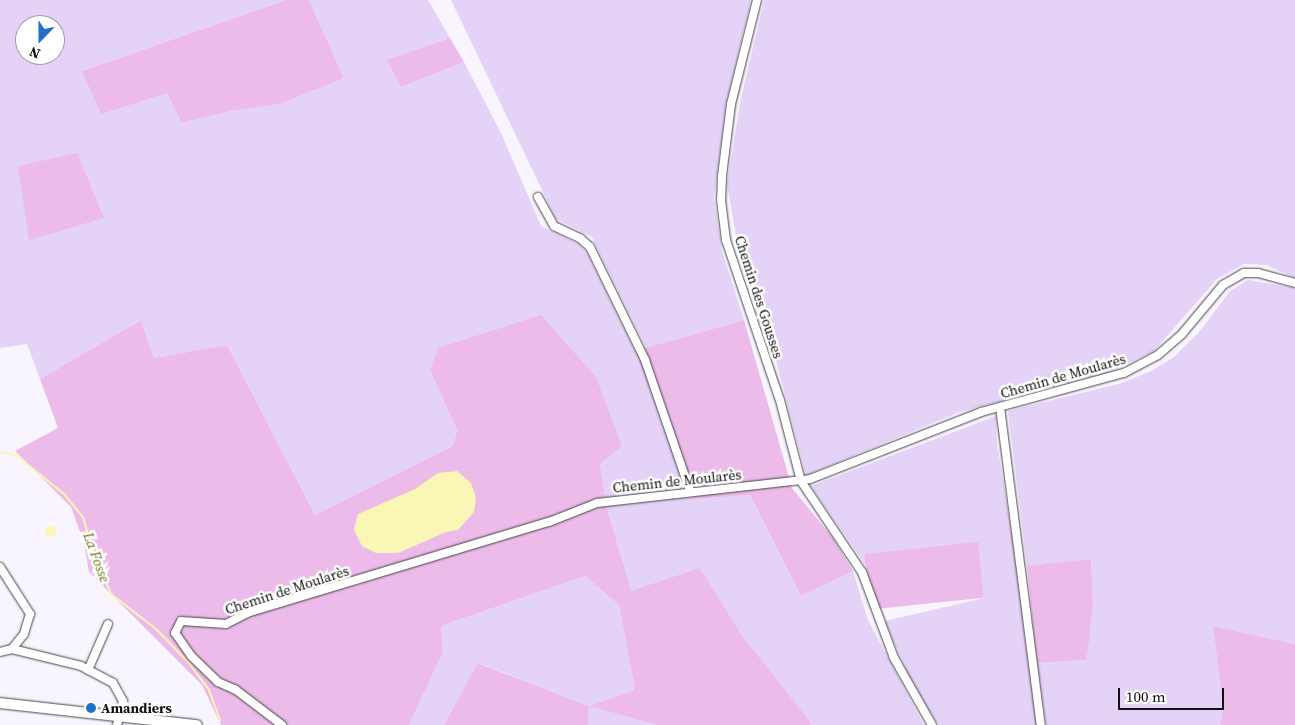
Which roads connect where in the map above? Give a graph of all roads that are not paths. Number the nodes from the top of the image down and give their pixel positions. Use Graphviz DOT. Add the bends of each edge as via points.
graph roads {
  1 [pos="756,0"];
  2 [pos="538,196"];
  3 [pos="1295,283"];
  4 [pos="1000,407"];
  5 [pos="801,481"];
  6 [pos="690,491"];
  7 [pos="0,567"];
  8 [pos="108,624"];
  9 [pos="12,649"];
  10 [pos="0,652"];
  11 [pos="88,670"];
  12 [pos="0,703"];
  13 [pos="118,720"];
  14 [pos="197,725"];
  15 [pos="282,725"];
  16 [pos="932,725"];
  17 [pos="1041,725"];
  1 -- 5 [label="street, Chemin des Gousses" via="731,104 720,200 726,240 780,400"];
  2 -- 6 [label="street" via="554,226 580,238 590,247 645,360"];
  3 -- 4 [label="street, Chemin de Moularès" via="1258,273 1244,273 1223,285 1182,334 1158,356 1119,375"];
  4 -- 5 [label="street, Chemin de Moularès"];
  4 -- 17 [label="street"];
  5 -- 6 [label="street, Chemin de Moularès"];
  5 -- 16 [label="street, Chemin des Gousses" via="862,572 894,658"];
  6 -- 15 [label="street, Chemin de Moularès" via="597,503 549,522 250,612 226,624 181,621 175,633 192,657 218,682 236,690"];
  7 -- 9 [label="street" via="30,614 24,634"];
  8 -- 11 [label="street"];
  9 -- 10 [label="street"];
  9 -- 11 [label="street"];
  11 -- 13 [label="street" via="113,683 120,691 123,701"];
  12 -- 13 [label="street"];
  13 -- 14 [label="street"];
}
